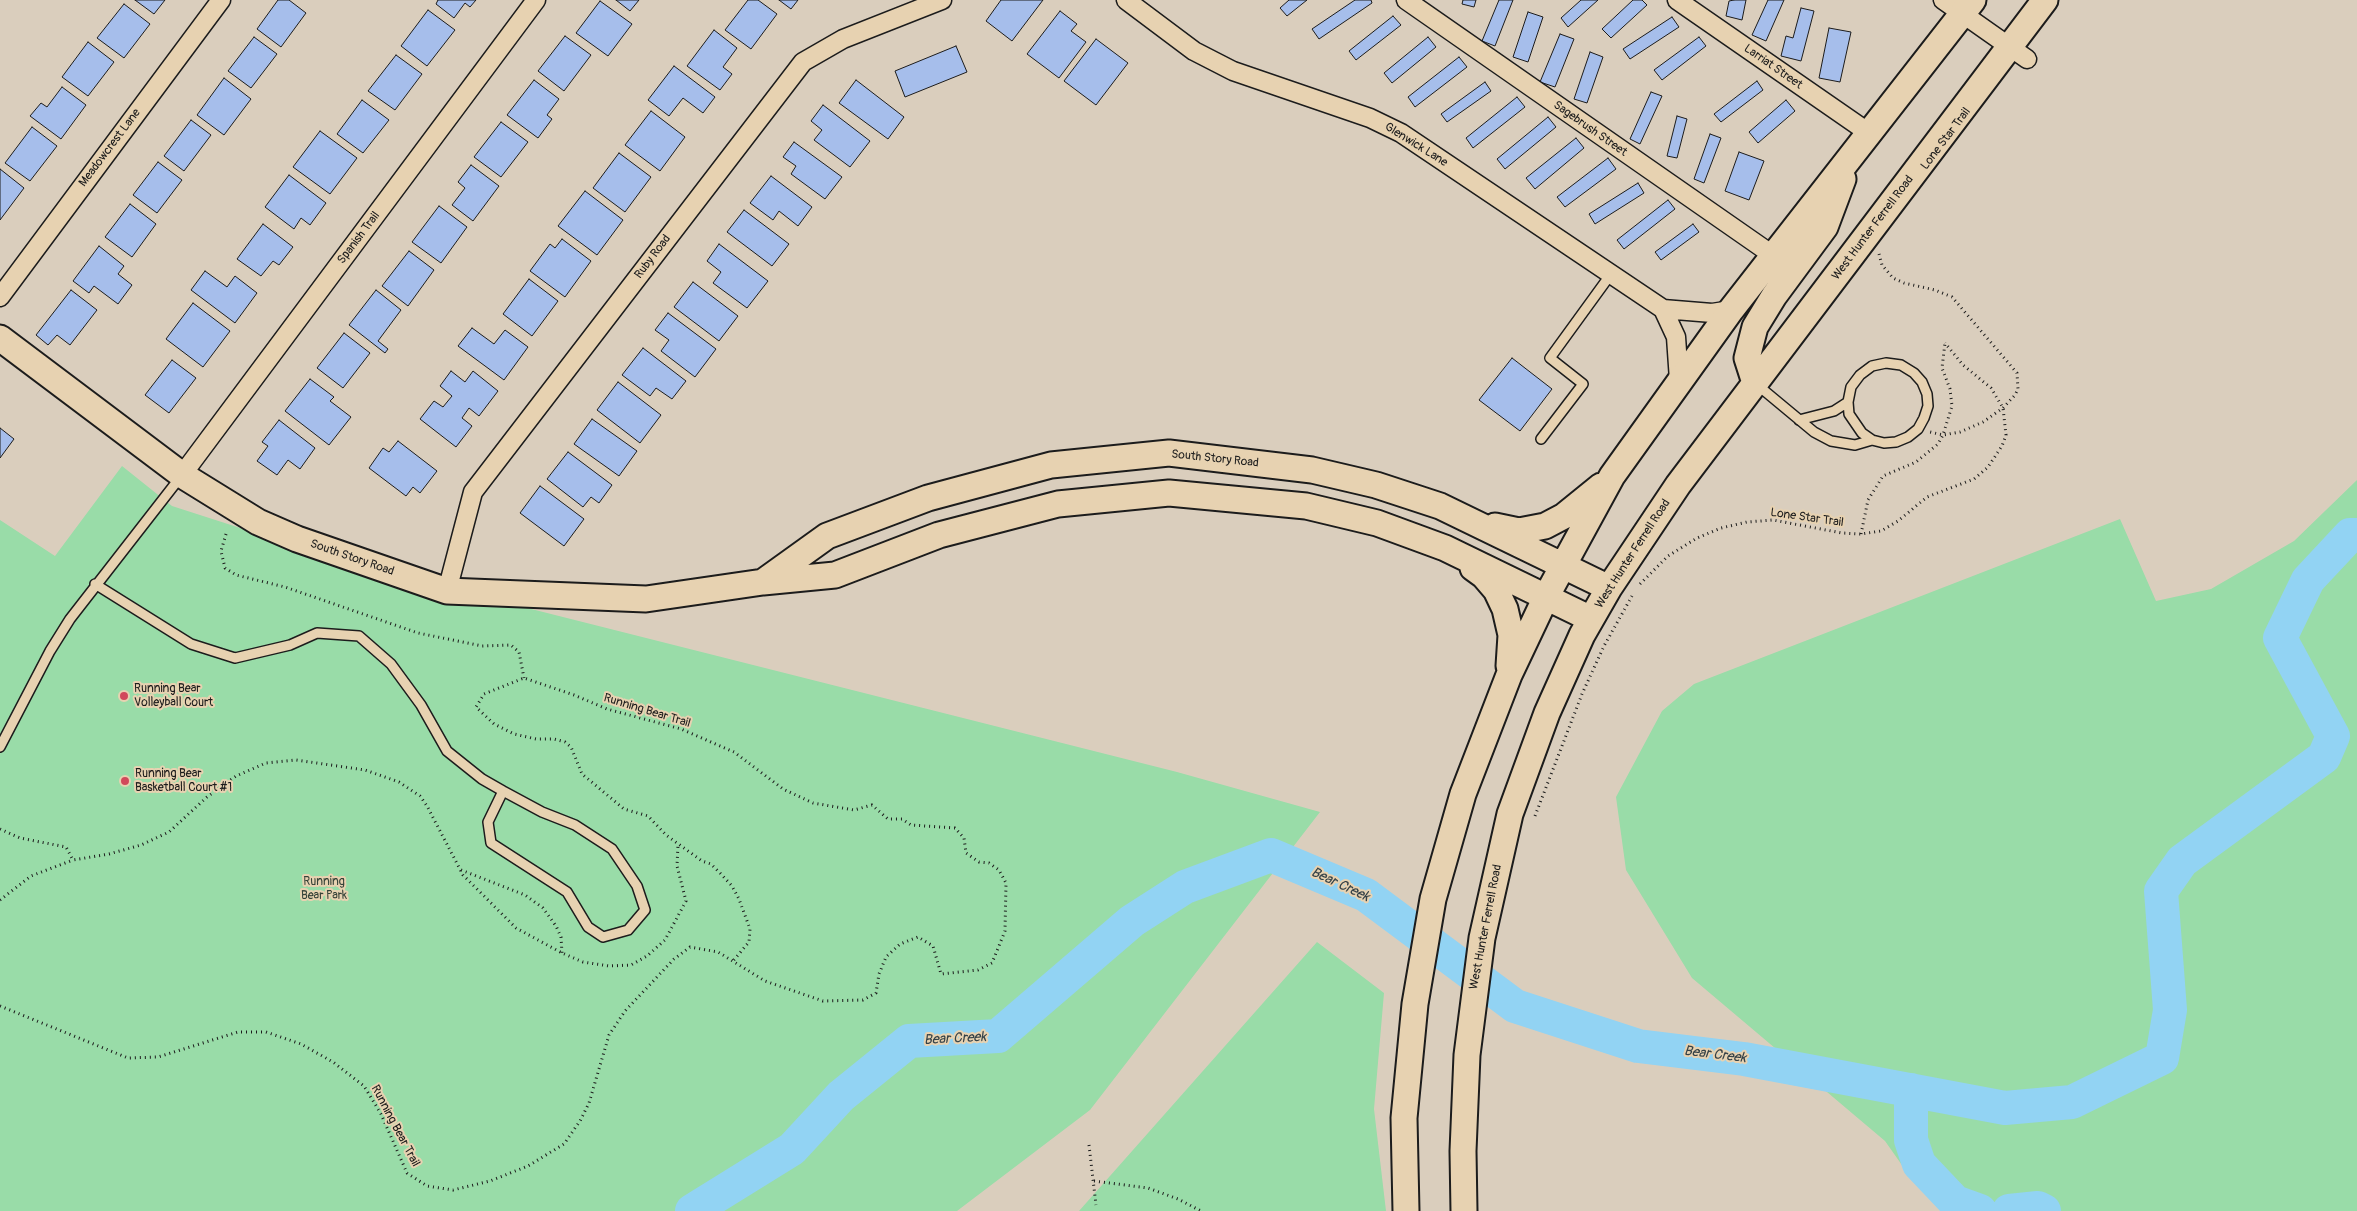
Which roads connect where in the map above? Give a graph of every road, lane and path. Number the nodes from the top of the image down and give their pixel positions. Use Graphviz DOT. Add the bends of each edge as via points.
graph roads {
  1 [pos="221,0"];
  2 [pos="536,0"];
  3 [pos="942,0"];
  4 [pos="1126,0"];
  5 [pos="1406,0"];
  6 [pos="1677,0"];
  7 [pos="2045,0"];
  8 [pos="1960,5"];
  9 [pos="2019,53"];
  10 [pos="1869,133"];
  11 [pos="1852,156"];
  12 [pos="1879,250"];
  13 [pos="1774,256"];
  14 [pos="1611,274"];
  15 [pos="0,297"];
  16 [pos="1663,309"];
  17 [pos="1731,310"];
  18 [pos="0,338"];
  19 [pos="1945,342"];
  20 [pos="1679,380"];
  21 [pos="1755,383"];
  22 [pos="1848,402"];
  23 [pos="2003,408"];
  24 [pos="1799,420"];
  25 [pos="1918,429"];
  26 [pos="1541,439"];
  27 [pos="1872,440"];
  28 [pos="182,475"];
  29 [pos="1612,476"];
  30 [pos="1466,518"];
  31 [pos="226,534"];
  32 [pos="1445,548"];
  33 [pos="1563,566"];
  34 [pos="763,582"];
  35 [pos="95,584"];
  36 [pos="1610,588"];
  37 [pos="447,591"];
  38 [pos="1546,597"];
  39 [pos="1590,619"];
  40 [pos="1509,675"];
  41 [pos="524,678"];
  42 [pos="0,747"];
  43 [pos="503,791"];
  44 [pos="1521,818"];
  45 [pos="0,829"];
  46 [pos="678,844"];
  47 [pos="73,860"];
  48 [pos="460,870"];
  49 [pos="0,900"];
  50 [pos="562,953"];
  51 [pos="733,961"];
  52 [pos="0,1006"];
  53 [pos="1089,1145"];
  54 [pos="1094,1182"];
  55 [pos="1096,1204"];
  56 [pos="1201,1211"];
  57 [pos="1406,1211"];
  58 [pos="1464,1211"];
  1 -- 15 [label="street, Meadowcrest Lane"];
  2 -- 28 [label="street, Spanish Trail"];
  3 -- 37 [label="street, Ruby Road" via="843,39 803,62 473,492"];
  4 -- 14 [label="street, Glenwick Lane" via="1194,51 1233,71 1370,118 1401,133"];
  5 -- 13 [label="street, Sagebrush Street"];
  6 -- 10 [label="street, Larriat Street"];
  7 -- 9 [label="main road, West Hunter Ferrell Road"];
  8 -- 9 [label="street"];
  8 -- 10 [label="main road"];
  9 -- 21 [label="main road, West Hunter Ferrell Road"];
  10 -- 11 [label="main road"];
  11 -- 13 [label="main road"];
  11 -- 21 [label="main road" via="1824,227 1755,327 1747,358"];
  12 -- 23 [label="path" via="1882,265 1893,278 1952,297 2012,367 2018,389"];
  13 -- 17 [label="main road"];
  14 -- 16 [label="street, Glenwick Lane"];
  14 -- 26 [label="lane" via="1550,358 1584,384"];
  16 -- 17 [label="street, Glenwick Lane" via="1712,313"];
  16 -- 20 [label="street" via="1676,337"];
  17 -- 20 [label="main road"];
  18 -- 28 [label="main road, South Story Road"];
  19 -- 23 [label="path, Lone Star Trail" via="1963,365 1991,388"];
  20 -- 29 [label="main road"];
  21 -- 24 [label="lane"];
  21 -- 36 [label="main road, West Hunter Ferrell Road" via="1678,486"];
  22 -- 24 [label="lane" via="1825,414"];
  22 -- 25 [label="lane" via="1851,387 1872,366 1886,363 1901,365 1914,372 1927,394 1928,406"];
  22 -- 27 [label="lane" via="1854,424"];
  23 -- 25 [label="path" via="1960,432 1943,435"];
  23 -- 44 [label="path, Lone Star Trail" via="2006,435 1988,467 1964,485 1927,497 1881,531 1842,533 1773,520 1747,522 1697,538 1668,556 1635,591 1604,646 1569,728"];
  24 -- 27 [label="lane" via="1831,441 1855,445"];
  25 -- 27 [label="lane" via="1896,442"];
  28 -- 35 [label="lane"];
  28 -- 37 [label="main road, South Story Road" via="251,518 297,539"];
  29 -- 30 [label="main road" via="1564,516 1546,526 1519,531"];
  29 -- 33 [label="main road"];
  30 -- 33 [label="main road, South Story Road"];
  30 -- 34 [label="main road, South Story Road" via="1376,485 1312,470 1169,453 1051,465 928,498 827,536"];
  31 -- 41 [label="path" via="221,551 225,568 236,576 285,587 418,633 482,646 511,644 519,652"];
  32 -- 34 [label="main road, South Story Road" via="1377,523 1306,506 1169,493 1058,504 940,535 835,575"];
  32 -- 38 [label="main road, South Story Road"];
  32 -- 40 [label="main road" via="1484,576 1496,590 1505,609 1511,635"];
  33 -- 36 [label="main road, South Story Road"];
  33 -- 38 [label="main road"];
  34 -- 37 [label="main road, South Story Road" via="646,599"];
  35 -- 42 [label="lane" via="50,651"];
  35 -- 43 [label="lane" via="191,644 235,658 290,644 317,633 360,636 391,664 421,705 447,751"];
  36 -- 39 [label="main road, West Hunter Ferrell Road"];
  38 -- 39 [label="main road, South Story Road"];
  38 -- 40 [label="main road"];
  39 -- 44 [label="main road, West Hunter Ferrell Road" via="1547,714"];
  40 -- 57 [label="main road" via="1463,794 1433,900 1415,1004 1404,1118"];
  41 -- 46 [label="path" via="484,694 476,708 494,724 514,734 536,740 565,742 572,747 582,774 624,809 648,816"];
  41 -- 51 [label="path, Running Bear Trail" via="574,694 607,709 681,728 734,752 783,789 813,803 854,810 872,805 888,819 902,819 911,825 955,828 964,838 966,853 999,870 1006,883 1005,931 1000,948 992,963 978,970 940,974 933,946 918,937 900,944 886,957 878,974 876,993 863,1000 823,1001 765,981"];
  43 -- 43 [label="lane" via="575,825 612,849 637,886 645,910 628,930 602,937 588,926 567,892 491,843 488,822"];
  44 -- 58 [label="main road, West Hunter Ferrell Road" via="1482,938 1473,998 1466,1094"];
  45 -- 47 [label="path" via="20,838 66,847"];
  46 -- 50 [label="path" via="677,866 686,901 665,940 631,965 583,962"];
  46 -- 51 [label="path" via="702,862 711,864 732,886 739,899 750,929 749,942"];
  47 -- 48 [label="path" via="141,845 169,832 236,776 266,763 296,760 365,770 399,782 420,796"];
  47 -- 49 [label="path" via="31,876"];
  48 -- 50 [label="path" via="516,928"];
  48 -- 50 [label="path" via="524,895 543,908 561,937"];
  51 -- 52 [label="path, Running Bear Trail" via="718,952 690,947 674,959 625,1011 608,1035 589,1103 564,1144 528,1166 490,1181 453,1190 427,1186 407,1173 381,1114 364,1086 333,1062 301,1044 266,1032 238,1032 158,1057 128,1058"];
  53 -- 54 [label="path"];
  54 -- 55 [label="path"];
  54 -- 56 [label="path" via="1148,1188"];
}
